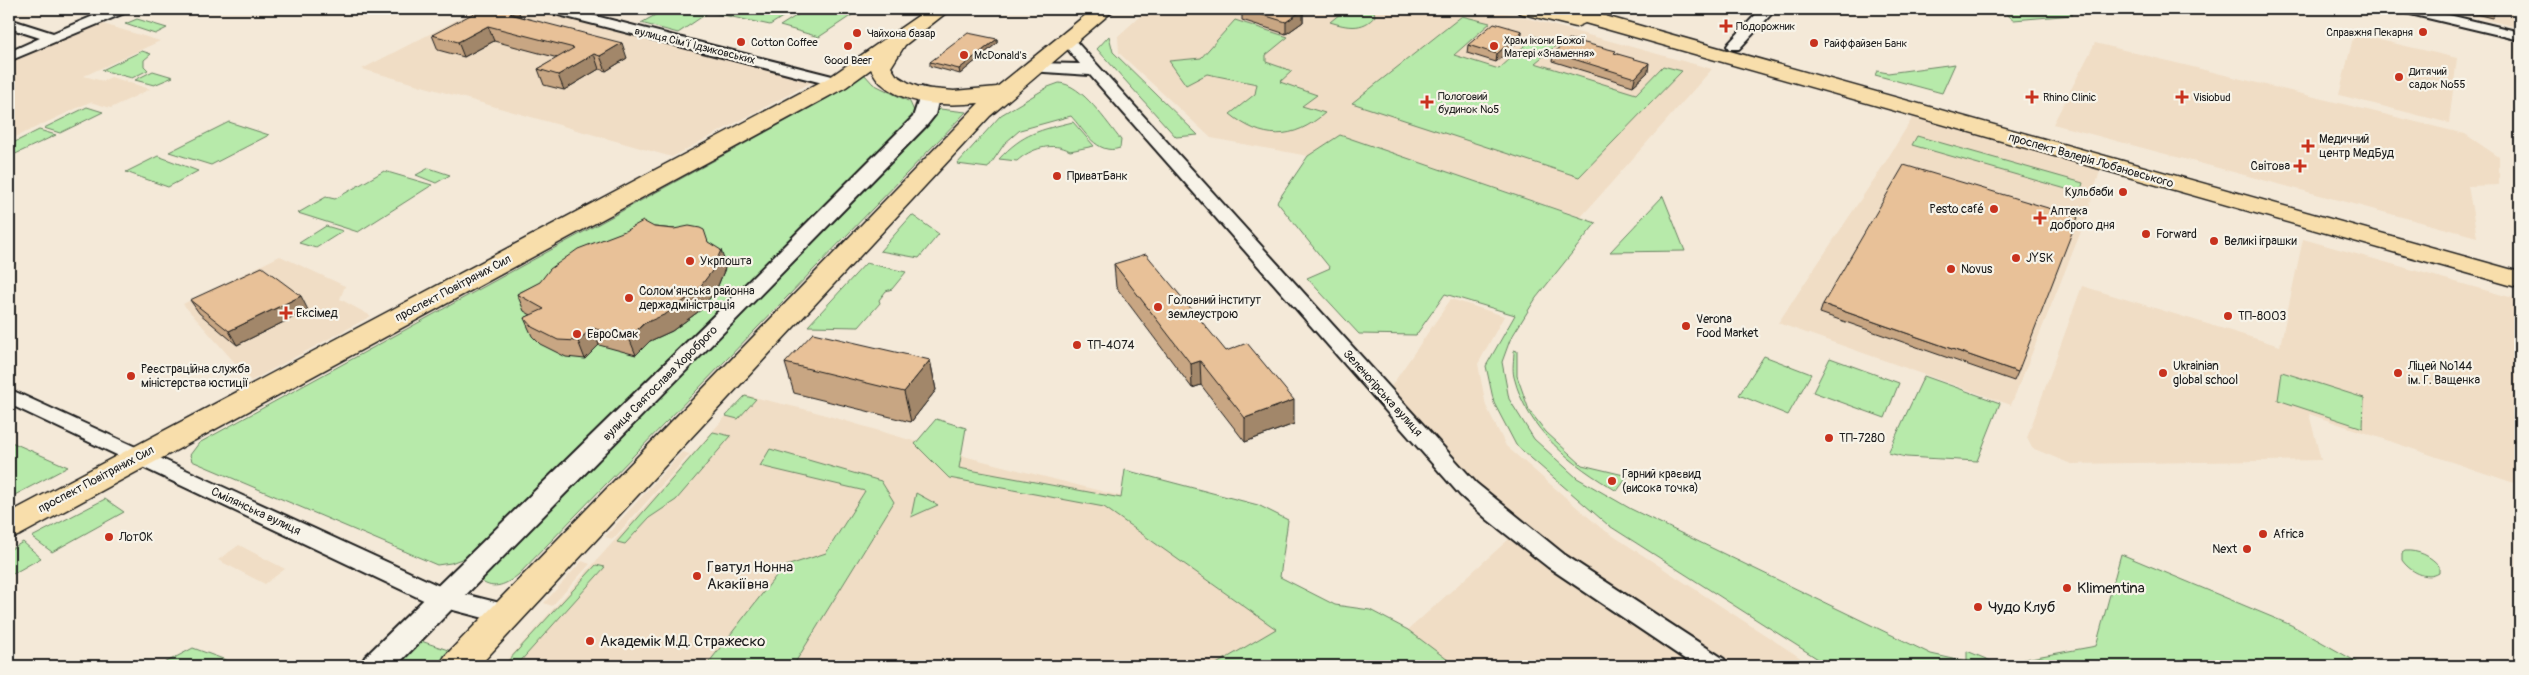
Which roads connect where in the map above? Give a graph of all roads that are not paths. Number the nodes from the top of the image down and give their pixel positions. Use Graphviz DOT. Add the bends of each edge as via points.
graph roads {
  1 [pos="122,9"];
  2 [pos="552,9"];
  3 [pos="941,9"];
  4 [pos="1105,9"];
  5 [pos="1526,9"];
  6 [pos="1559,9"];
  7 [pos="1598,9"];
  8 [pos="1617,9"];
  9 [pos="1769,9"];
  10 [pos="2407,9"];
  11 [pos="9,23"];
  12 [pos="1668,33"];
  13 [pos="2520,36"];
  14 [pos="54,38"];
  15 [pos="1067,40"];
  16 [pos="893,43"];
  17 [pos="1734,46"];
  18 [pos="9,57"];
  19 [pos="1034,68"];
  20 [pos="1093,71"];
  21 [pos="838,82"];
  22 [pos="1003,92"];
  23 [pos="921,93"];
  24 [pos="2520,269"];
  25 [pos="2520,280"];
  26 [pos="9,396"];
  27 [pos="138,456"];
  28 [pos="9,526"];
  29 [pos="443,598"];
  30 [pos="506,614"];
  31 [pos="376,666"];
  32 [pos="457,666"];
  33 [pos="1715,666"];
  1 -- 14 [label="street"];
  2 -- 21 [label="street, вулиця Сімʼї Ідзиковських"];
  3 -- 16 [label="main road, проспект Повітряних Сил"];
  4 -- 15 [label="main road"];
  5 -- 12 [label="main road, проспект Валерія Лобановського" via="1585,23"];
  6 -- 12 [label="main road, проспект Валерія Лобановського"];
  7 -- 12 [label="main road, проспект Валерія Лобановського"];
  8 -- 12 [label="main road, проспект Валерія Лобановського"];
  9 -- 17 [label="street"];
  10 -- 13 [label="street"];
  11 -- 14 [label="street"];
  12 -- 17 [label="main road, проспект Валерія Лобановського"];
  12 -- 25 [label="main road, проспект Валерія Лобановського"];
  14 -- 18 [label="street"];
  15 -- 19 [label="main road"];
  15 -- 20 [label="street, Зеленогірська вулиця"];
  16 -- 21 [label="main road, проспект Повітряних Сил"];
  16 -- 23 [label="main road" via="880,67 884,77 898,87"];
  17 -- 24 [label="main road, проспект Валерія Лобановського"];
  19 -- 20 [label="street"];
  19 -- 22 [label="main road"];
  20 -- 33 [label="street, Зеленогірська вулиця" via="1468,489 1500,519 1549,556"];
  21 -- 27 [label="main road, проспект Повітряних Сил"];
  22 -- 23 [label="main road" via="972,98 943,98"];
  22 -- 30 [label="main road" via="917,178"];
  23 -- 29 [label="street, вулиця Святослава Хороброго" via="928,102 920,121"];
  26 -- 27 [label="street, Смілянська вулиця"];
  27 -- 28 [label="main road, проспект Повітряних Сил"];
  27 -- 29 [label="street, Смілянська вулиця"];
  29 -- 30 [label="street, Смілянська вулиця"];
  29 -- 31 [label="street, вулиця Святослава Хороброго"];
  30 -- 32 [label="main road"];
}
